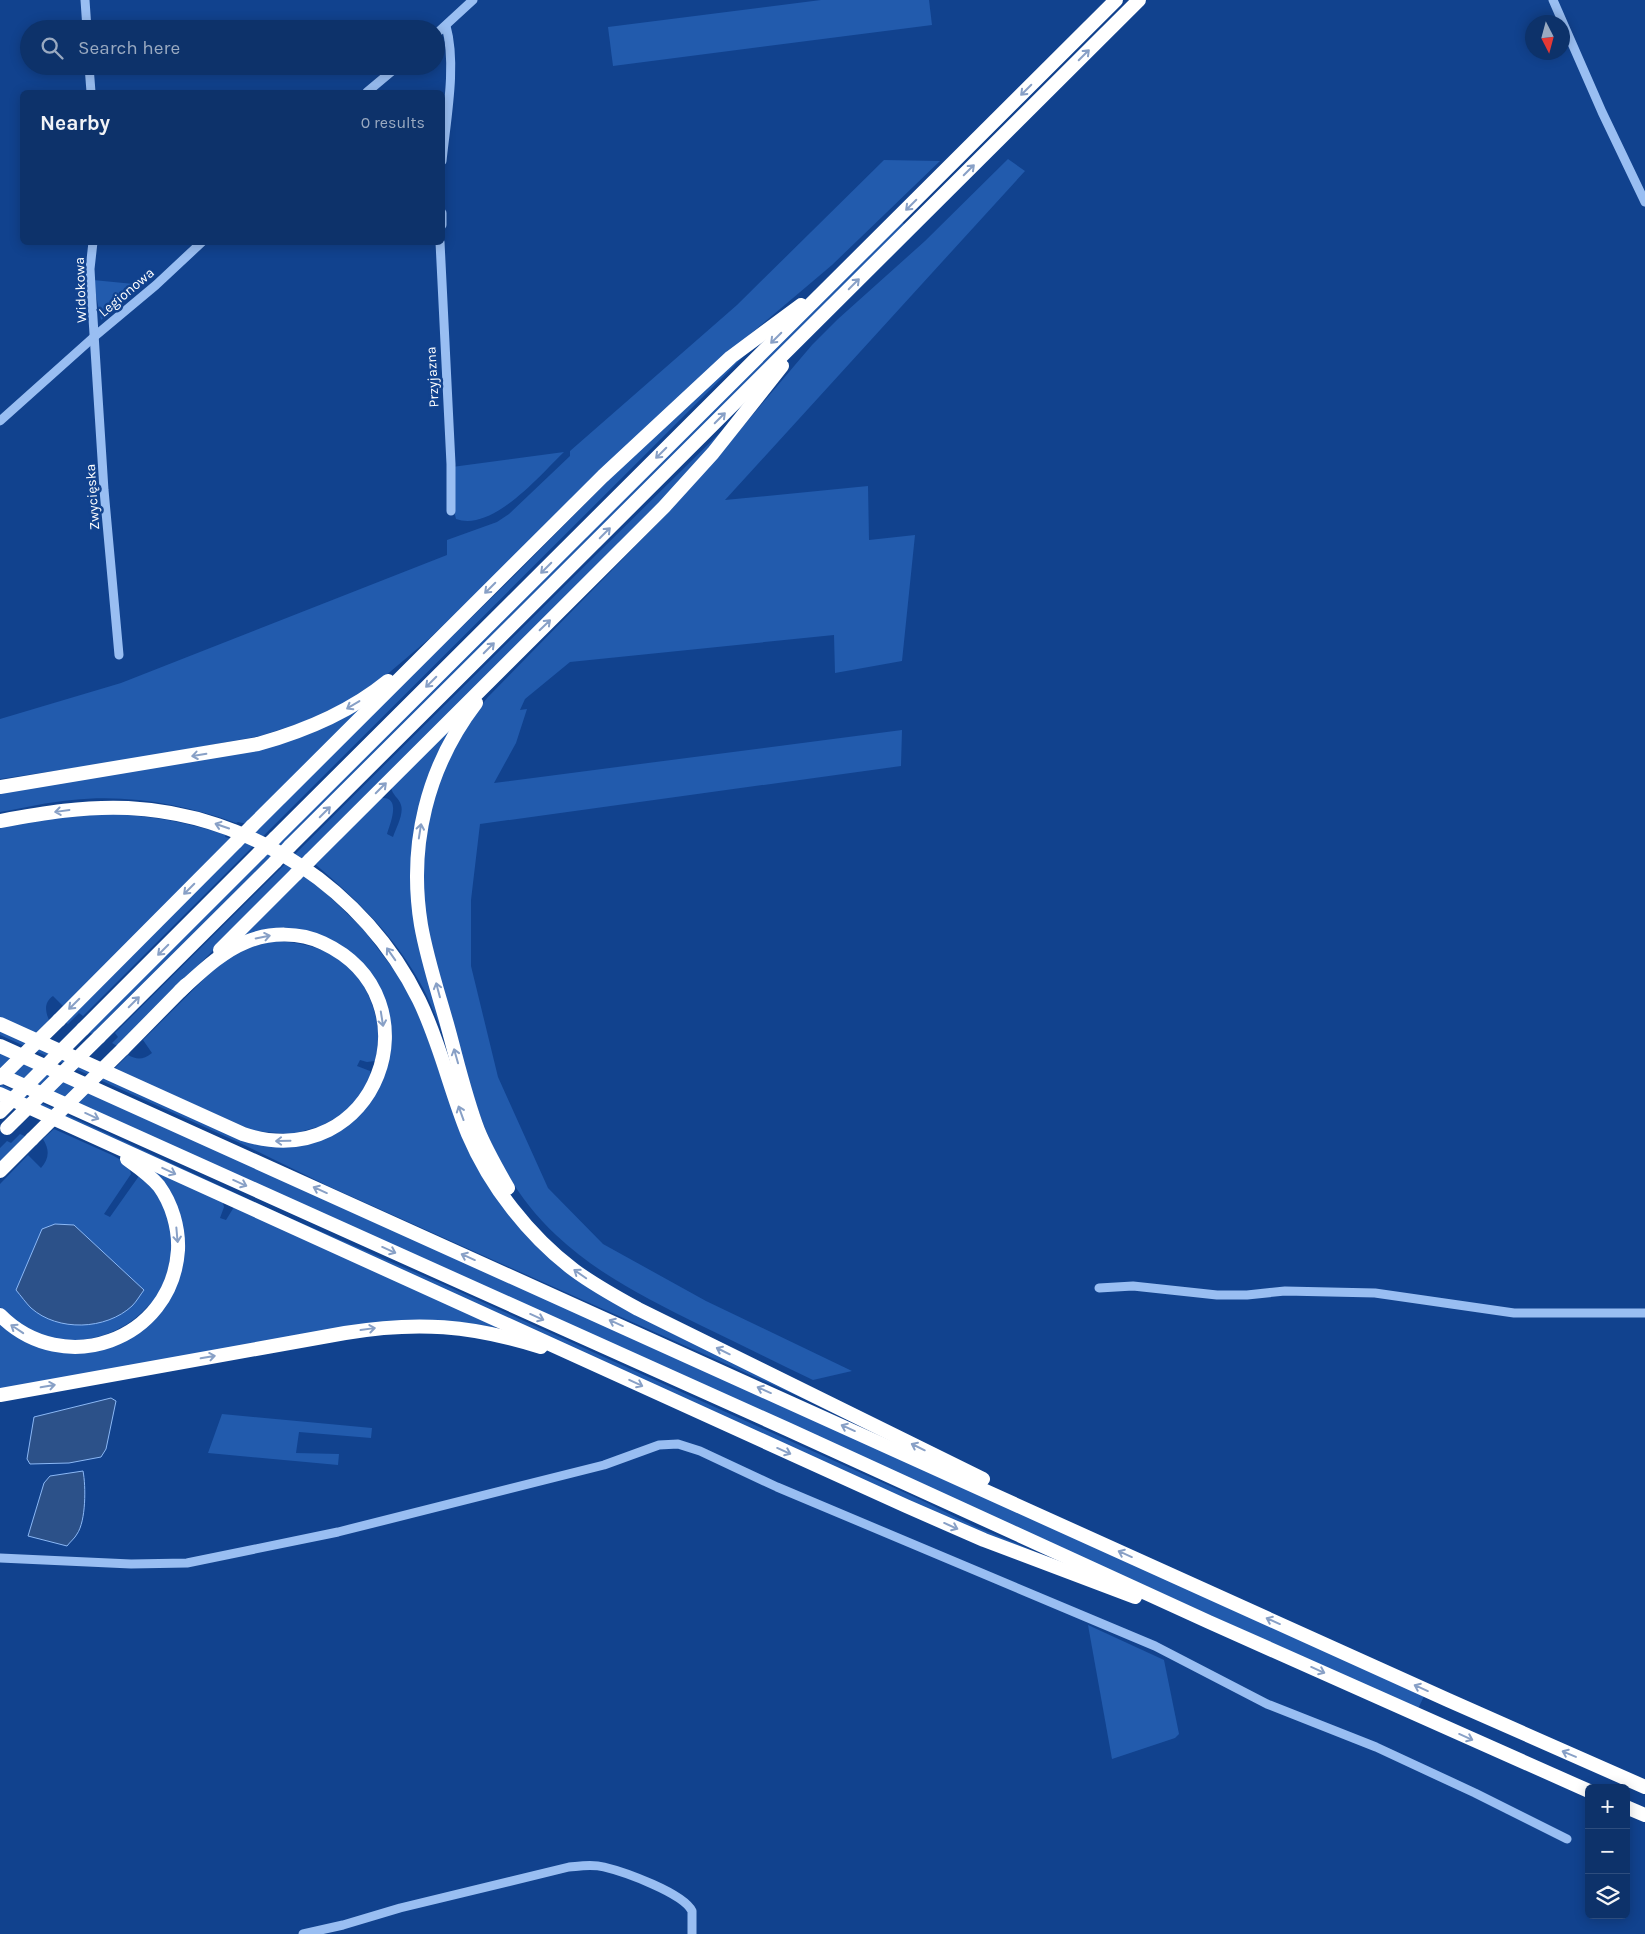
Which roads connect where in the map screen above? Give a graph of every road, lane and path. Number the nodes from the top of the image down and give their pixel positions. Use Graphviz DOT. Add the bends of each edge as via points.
graph roads {
  1 [pos="85,0"];
  2 [pos="473,0"];
  3 [pos="1116,0"];
  4 [pos="1139,0"];
  5 [pos="1553,0"];
  6 [pos="86,20"];
  7 [pos="446,26"];
  8 [pos="90,75"];
  9 [pos="387,75"];
  10 [pos="91,90"];
  11 [pos="369,90"];
  12 [pos="445,126"];
  13 [pos="1645,202"];
  14 [pos="93,245"];
  15 [pos="199,245"];
  16 [pos="440,245"];
  17 [pos="836,279"];
  18 [pos="820,319"];
  19 [pos="95,336"];
  20 [pos="0,421"];
  21 [pos="451,511"];
  22 [pos="433,644"];
  23 [pos="119,655"];
  24 [pos="510,659"];
  25 [pos="0,787"];
  26 [pos="0,821"];
  27 [pos="180,991"];
  28 [pos="0,1024"];
  29 [pos="0,1046"];
  30 [pos="0,1076"];
  31 [pos="0,1094"];
  32 [pos="0,1112"];
  33 [pos="4,1132"];
  34 [pos="93,1136"];
  35 [pos="2,1169"];
  36 [pos="542,1242"];
  37 [pos="1099,1288"];
  38 [pos="0,1314"];
  39 [pos="1645,1314"];
  40 [pos="591,1363"];
  41 [pos="0,1395"];
  42 [pos="1036,1513"];
  43 [pos="0,1558"];
  44 [pos="1209,1622"];
  45 [pos="1645,1787"];
  46 [pos="1585,1789"];
  47 [pos="1630,1809"];
  48 [pos="1645,1815"];
  49 [pos="1567,1839"];
  50 [pos="304,1934"];
  51 [pos="692,1934"];
  1 -- 6 [label="street"];
  2 -- 7 [label="street"];
  3 -- 17 [label="highway, one-way"];
  18 -- 4 [label="highway, one-way"];
  5 -- 13 [label="street"];
  7 -- 12 [label="street" via="450,39 450,68"];
  8 -- 10 [label="street"];
  9 -- 11 [label="street"];
  14 -- 19 [label="street, Widokowa" via="90,269"];
  15 -- 19 [label="street, Legionowa"];
  16 -- 21 [label="street, Przyjazna"];
  17 -- 22 [label="highway, one-way" via="703,381"];
  17 -- 32 [label="highway, one-way, bridge"];
  24 -- 18 [label="highway, one-way" via="693,476"];
  33 -- 18 [label="highway, one-way, bridge"];
  19 -- 20 [label="street, Legionowa"];
  19 -- 23 [label="street, Zwycięska" via="104,490"];
  22 -- 25 [label="highway, one-way" via="383,686 321,722 289,735 230,750"];
  22 -- 30 [label="highway, one-way, bridge"];
  27 -- 24 [label="highway, one-way, bridge"];
  36 -- 24 [label="highway, one-way" via="514,1199 479,1131 425,942 417,891 420,830 434,775 462,722"];
  36 -- 26 [label="highway, one-way" via="503,1196 478,1155 412,985 362,917 313,874 278,851 236,831 169,813 138,808 97,808"];
  27 -- 28 [label="highway, one-way" via="230,949 247,941 280,935 309,937 334,948 358,967 378,998 384,1045 376,1080 355,1111 331,1129 318,1136 274,1142 243,1134"];
  27 -- 35 [label="highway, bridge"];
  42 -- 29 [label="highway, one-way"];
  30 -- 44 [label="highway, one-way"];
  31 -- 34 [label="highway"];
  34 -- 38 [label="highway, one-way" via="150,1176 167,1200 176,1224 178,1246 175,1270 166,1293 152,1314 131,1331 87,1346 49,1344 19,1331"];
  34 -- 40 [label="highway, one-way"];
  42 -- 36 [label="highway, one-way" via="1004,1490 638,1309 579,1273"];
  37 -- 39 [label="street" via="1133,1286 1246,1295 1285,1291 1375,1293 1514,1313"];
  41 -- 40 [label="highway, one-way" via="345,1333 416,1325 479,1331"];
  40 -- 44 [label="highway, one-way" via="984,1540 1127,1595"];
  45 -- 42 [label="highway, one-way"];
  43 -- 49 [label="street" via="187,1563 338,1532 604,1465 654,1446 678,1444 1155,1646 1267,1704 1376,1747"];
  44 -- 46 [label="highway, one-way"];
  47 -- 48 [label="highway"];
  50 -- 51 [label="street" via="586,1865 635,1877 684,1901 692,1911"];
}
